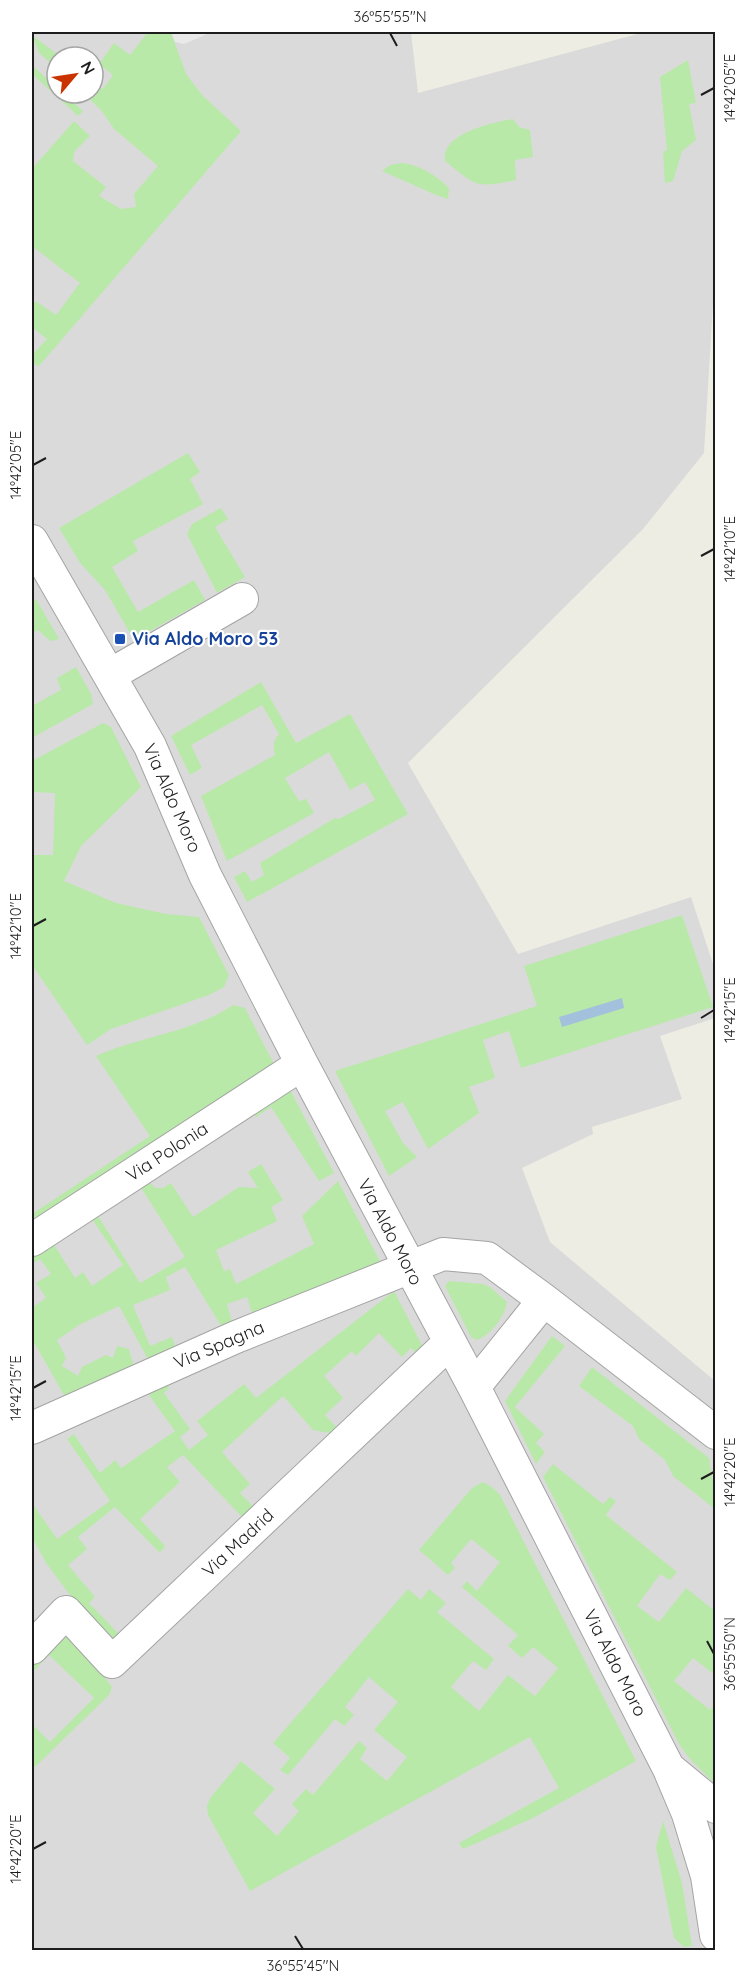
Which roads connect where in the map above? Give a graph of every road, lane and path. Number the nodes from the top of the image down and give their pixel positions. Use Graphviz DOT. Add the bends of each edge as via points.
graph roads {
  1 [pos="32,542"];
  2 [pos="40,576"];
  3 [pos="242,600"];
  4 [pos="110,675"];
  5 [pos="302,1064"];
  6 [pos="32,1240"];
  7 [pos="409,1267"];
  8 [pos="544,1300"];
  9 [pos="449,1343"];
  10 [pos="474,1387"];
  11 [pos="32,1428"];
  12 [pos="716,1433"];
  13 [pos="32,1648"];
  14 [pos="669,1769"];
  15 [pos="716,1807"];
  16 [pos="713,1874"];
  17 [pos="716,1935"];
  1 -- 2 [label="street, Via Aldo Moro"];
  2 -- 4 [label="street, Via Aldo Moro"];
  3 -- 4 [label="street"];
  4 -- 5 [label="street, Via Aldo Moro" via="150,746 205,875"];
  5 -- 6 [label="street, Via Polonia"];
  5 -- 7 [label="street, Via Aldo Moro"];
  7 -- 8 [label="street, Via Spagna" via="443,1254 487,1258"];
  7 -- 9 [label="street, Via Aldo Moro"];
  7 -- 11 [label="street, Via Spagna" via="236,1337"];
  8 -- 10 [label="street"];
  8 -- 12 [label="street, Via Spagna"];
  9 -- 10 [label="street, Via Aldo Moro"];
  9 -- 13 [label="street, Via Madrid" via="112,1662 66,1612"];
  10 -- 14 [label="street, Via Aldo Moro"];
  14 -- 15 [label="street"];
  14 -- 16 [label="street, Via Aldo Moro"];
  16 -- 17 [label="street, Via Aldo Moro"];
}
